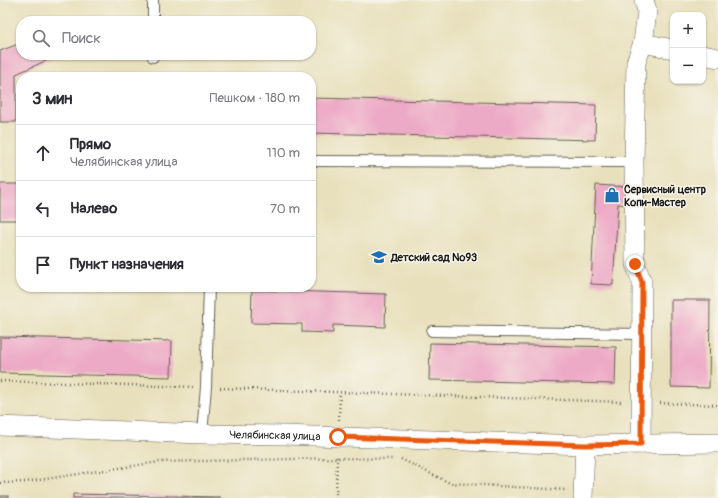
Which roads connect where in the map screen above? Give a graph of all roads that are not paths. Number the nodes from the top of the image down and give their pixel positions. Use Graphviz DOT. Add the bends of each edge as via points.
graph roads {
  1 [pos="153,0"];
  2 [pos="644,0"];
  3 [pos="153,16"];
  4 [pos="643,43"];
  5 [pos="670,48"];
  6 [pos="706,56"];
  7 [pos="718,58"];
  8 [pos="316,162"];
  9 [pos="634,162"];
  10 [pos="209,292"];
  11 [pos="432,331"];
  12 [pos="642,334"];
  13 [pos="0,426"];
  14 [pos="202,434"];
  15 [pos="718,443"];
  16 [pos="641,444"];
  17 [pos="585,445"];
  18 [pos="583,494"];
  1 -- 3 [label="lane"];
  2 -- 4 [label="street" via="647,11"];
  4 -- 5 [label="street"];
  4 -- 9 [label="street" via="636,62"];
  6 -- 7 [label="street"];
  8 -- 9 [label="lane"];
  9 -- 12 [label="street" via="635,264 642,282"];
  10 -- 14 [label="lane"];
  11 -- 12 [label="lane"];
  12 -- 16 [label="street"];
  13 -- 14 [label="street, Челябинская улица"];
  14 -- 17 [label="street, Челябинская улица"];
  15 -- 16 [label="street, Челябинская улица"];
  16 -- 17 [label="street, Челябинская улица"];
  17 -- 18 [label="street"];
}
